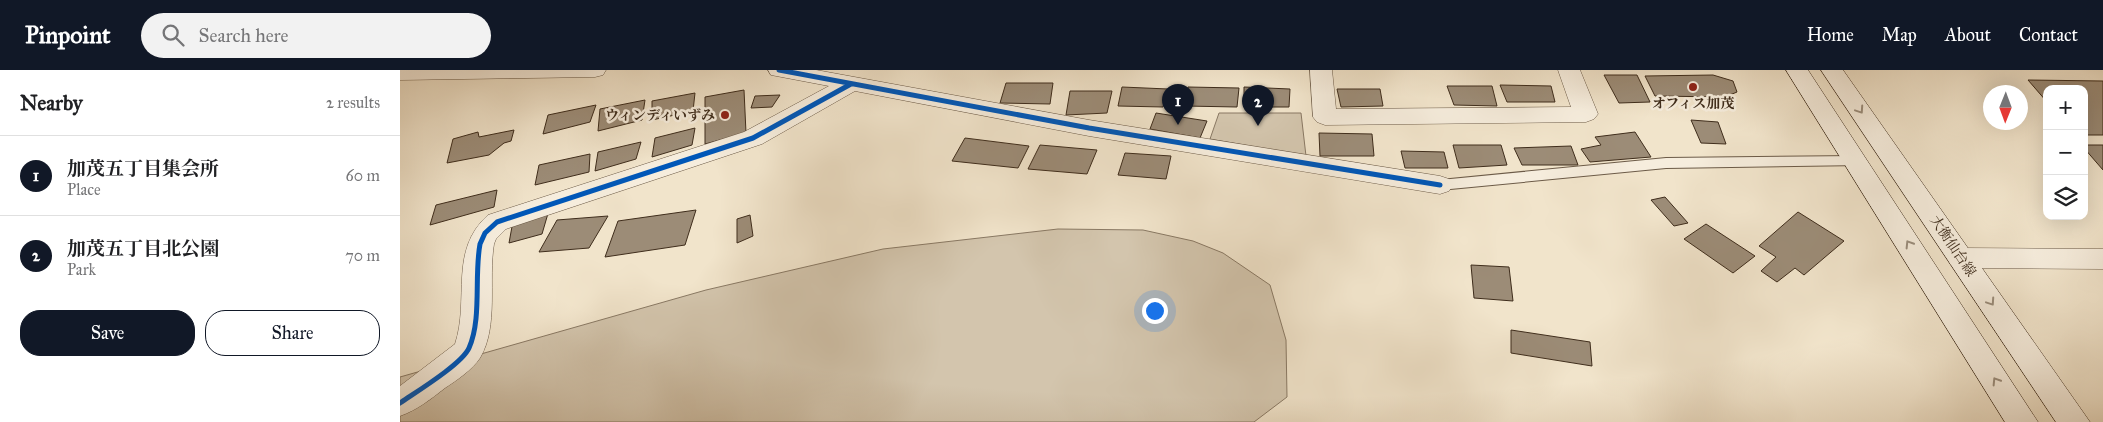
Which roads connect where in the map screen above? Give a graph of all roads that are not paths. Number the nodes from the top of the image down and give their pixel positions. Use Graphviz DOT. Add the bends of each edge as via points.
graph roads {
  1 [pos="595,70"];
  2 [pos="779,70"];
  3 [pos="1321,70"];
  4 [pos="1569,70"];
  5 [pos="1797,70"];
  6 [pos="1832,70"];
  7 [pos="400,73"];
  8 [pos="851,84"];
  9 [pos="1857,161"];
  10 [pos="1440,185"];
  11 [pos="1961,258"];
  12 [pos="2103,259"];
  13 [pos="400,403"];
  14 [pos="2022,422"];
  15 [pos="2074,422"];
  1 -- 7 [label="street"];
  2 -- 8 [label="street"];
  3 -- 4 [label="street" via="1325,117 1586,114"];
  5 -- 9 [label="street"];
  6 -- 11 [label="street, 大衡仙台線, one-way"];
  8 -- 10 [label="street"];
  8 -- 13 [label="street" via="753,138 497,222 483,236 479,253 475,328 468,350"];
  9 -- 10 [label="lane" via="1666,163"];
  14 -- 9 [label="street, one-way"];
  11 -- 12 [label="street"];
  11 -- 15 [label="street, 大衡仙台線, one-way"];
}
